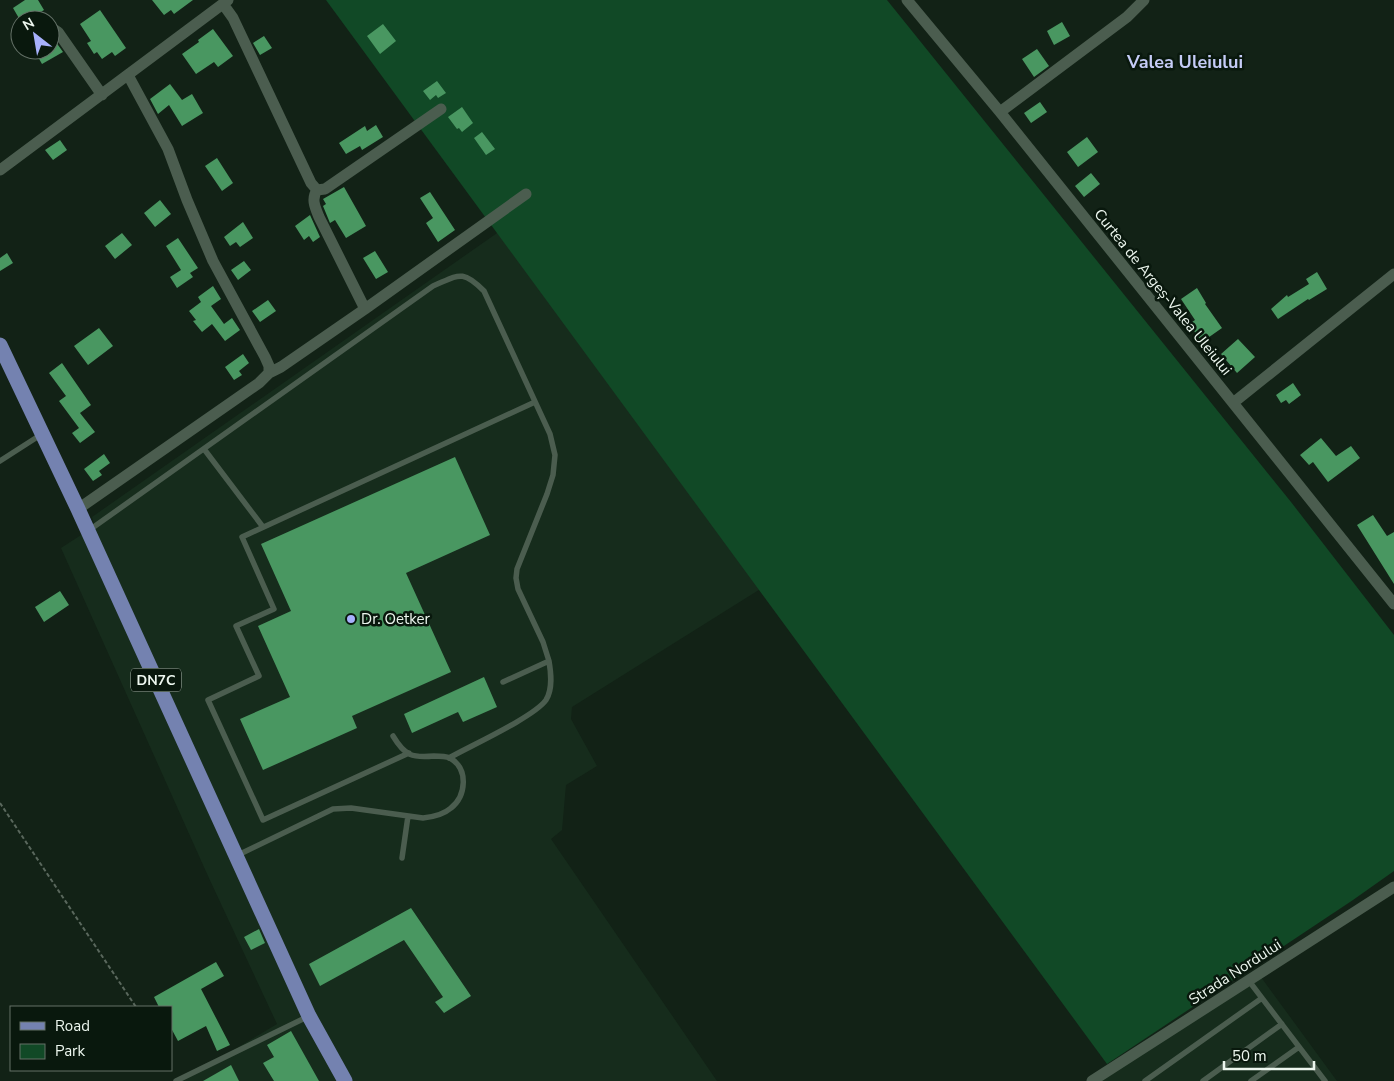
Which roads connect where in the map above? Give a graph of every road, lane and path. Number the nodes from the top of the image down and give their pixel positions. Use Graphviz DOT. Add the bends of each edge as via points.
graph roads {
  1 [pos="907,0"];
  2 [pos="1144,0"];
  3 [pos="226,2"];
  4 [pos="60,35"];
  5 [pos="128,75"];
  6 [pos="102,95"];
  7 [pos="441,109"];
  8 [pos="1000,112"];
  9 [pos="0,170"];
  10 [pos="317,190"];
  11 [pos="526,194"];
  12 [pos="1394,274"];
  13 [pos="365,309"];
  14 [pos="0,345"];
  15 [pos="269,373"];
  16 [pos="535,402"];
  17 [pos="1233,403"];
  18 [pos="42,434"];
  19 [pos="204,449"];
  20 [pos="0,461"];
  21 [pos="78,509"];
  22 [pos="263,527"];
  23 [pos="88,531"];
  24 [pos="1394,604"];
  25 [pos="549,661"];
  26 [pos="503,682"];
  27 [pos="393,736"];
  28 [pos="409,753"];
  29 [pos="449,758"];
  30 [pos="0,803"];
  31 [pos="408,816"];
  32 [pos="236,855"];
  33 [pos="402,858"];
  34 [pos="1394,887"];
  35 [pos="1249,981"];
  36 [pos="1262,998"];
  37 [pos="135,1006"];
  38 [pos="309,1016"];
  39 [pos="1282,1024"];
  40 [pos="1299,1047"];
  41 [pos="176,1081"];
  42 [pos="345,1081"];
  43 [pos="1092,1081"];
  44 [pos="1145,1081"];
  45 [pos="1203,1081"];
  46 [pos="1251,1081"];
  47 [pos="1325,1081"];
  1 -- 8 [label="street, Curtea de Argeș-Valea Uleiului"];
  2 -- 8 [label="street"];
  3 -- 5 [label="street"];
  3 -- 10 [label="street"];
  4 -- 6 [label="street"];
  5 -- 6 [label="street"];
  5 -- 15 [label="street" via="152,115 213,261 270,366"];
  6 -- 9 [label="street"];
  7 -- 10 [label="street" via="325,189"];
  8 -- 17 [label="street, Curtea de Argeș-Valea Uleiului"];
  10 -- 13 [label="street" via="314,203 319,217"];
  11 -- 13 [label="street"];
  12 -- 17 [label="street"];
  13 -- 15 [label="street"];
  14 -- 18 [label="main road, DN7C"];
  15 -- 21 [label="street"];
  16 -- 19 [label="lane" via="484,291 464,275 433,286"];
  16 -- 22 [label="lane"];
  16 -- 25 [label="lane" via="550,434 555,455 553,475 516,578 518,590"];
  17 -- 24 [label="street, Curtea de Argeș-Valea Uleiului"];
  18 -- 20 [label="lane"];
  18 -- 21 [label="main road, DN7C"];
  19 -- 22 [label="lane"];
  19 -- 23 [label="lane"];
  21 -- 23 [label="main road, DN7C"];
  22 -- 28 [label="lane" via="242,537 274,609 236,626 259,676 208,700 263,820"];
  23 -- 32 [label="main road, DN7C"];
  25 -- 26 [label="lane"];
  25 -- 29 [label="lane" via="552,676 547,698 538,708"];
  27 -- 28 [label="lane"];
  28 -- 29 [label="lane" via="419,758"];
  29 -- 31 [label="lane" via="462,774 462,795 447,812 432,817"];
  30 -- 37 [label="path"];
  31 -- 32 [label="lane" via="351,808 333,809"];
  31 -- 33 [label="lane"];
  32 -- 38 [label="main road, DN7C"];
  34 -- 35 [label="street, Strada Nordului"];
  35 -- 36 [label="lane"];
  35 -- 43 [label="street, Strada Nordului"];
  36 -- 39 [label="lane"];
  36 -- 44 [label="lane"];
  38 -- 41 [label="lane"];
  38 -- 42 [label="main road, DN7C"];
  39 -- 40 [label="lane"];
  39 -- 45 [label="lane"];
  40 -- 46 [label="lane"];
  40 -- 47 [label="lane"];
}
